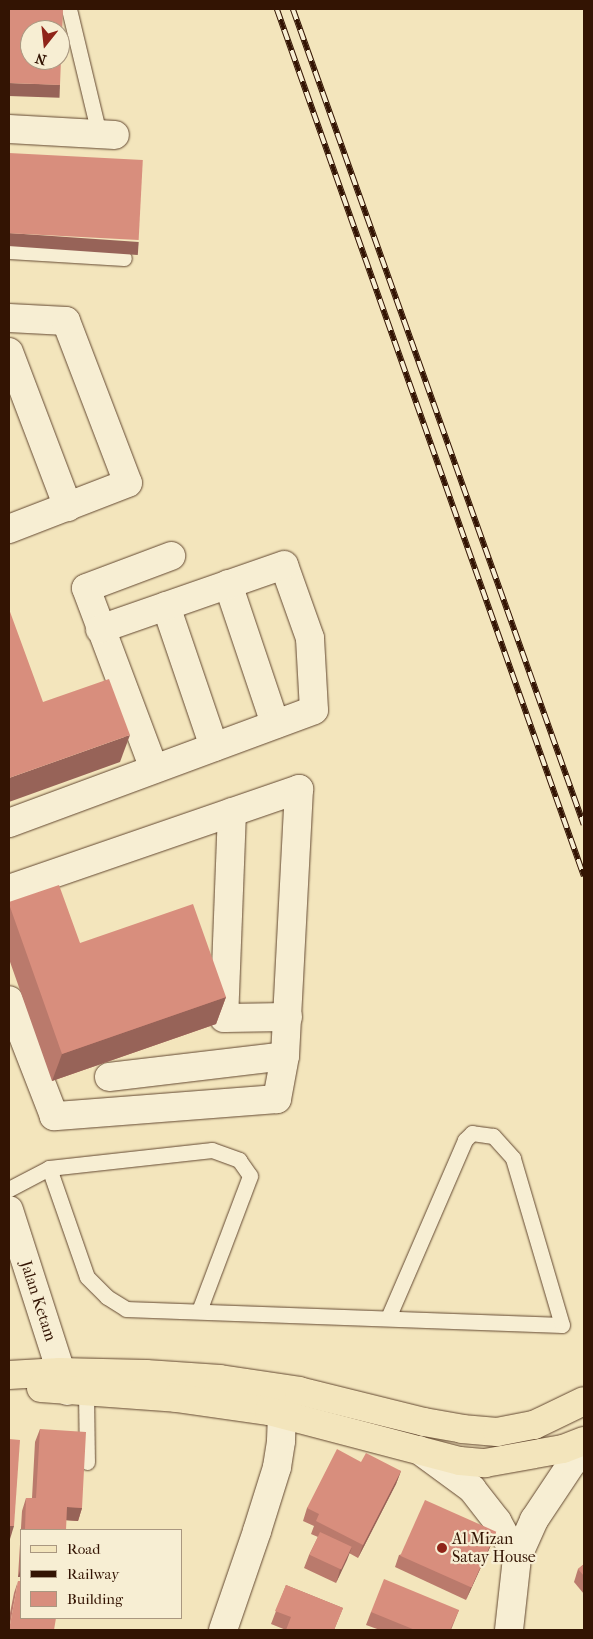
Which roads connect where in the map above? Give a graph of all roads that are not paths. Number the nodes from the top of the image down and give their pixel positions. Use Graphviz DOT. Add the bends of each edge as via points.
graph roads {
  1 [pos="69,9"];
  2 [pos="9,129"];
  3 [pos="107,134"];
  4 [pos="9,251"];
  5 [pos="124,258"];
  6 [pos="9,318"];
  7 [pos="9,352"];
  8 [pos="68,507"];
  9 [pos="9,529"];
  10 [pos="171,556"];
  11 [pos="228,584"];
  12 [pos="166,606"];
  13 [pos="100,629"];
  14 [pos="275,724"];
  15 [pos="214,747"];
  16 [pos="154,769"];
  17 [pos="232,812"];
  18 [pos="9,823"];
  19 [pos="9,889"];
  20 [pos="9,1000"];
  21 [pos="288,1017"];
  22 [pos="285,1056"];
  23 [pos="109,1077"];
  24 [pos="49,1168"];
  25 [pos="9,1189"];
  26 [pos="9,1210"];
  27 [pos="199,1311"];
  28 [pos="388,1318"];
  29 [pos="9,1375"];
  30 [pos="9,1385"];
  31 [pos="71,1385"];
  32 [pos="584,1401"];
  33 [pos="282,1414"];
  34 [pos="584,1441"];
  35 [pos="417,1449"];
  36 [pos="584,1452"];
  37 [pos="87,1462"];
  38 [pos="517,1558"];
  39 [pos="223,1630"];
  40 [pos="509,1630"];
  1 -- 3 [label="lane"];
  2 -- 3 [label="street"];
  4 -- 5 [label="lane"];
  6 -- 8 [label="street" via="66,321 128,483"];
  7 -- 8 [label="street"];
  8 -- 9 [label="street"];
  10 -- 13 [label="street" via="86,588"];
  11 -- 12 [label="street"];
  11 -- 14 [label="street"];
  11 -- 14 [label="street" via="284,564 310,638 314,710"];
  12 -- 13 [label="street"];
  12 -- 15 [label="street"];
  13 -- 16 [label="street"];
  14 -- 15 [label="street"];
  15 -- 16 [label="street"];
  16 -- 18 [label="street"];
  17 -- 19 [label="street"];
  17 -- 21 [label="street" via="224,1018"];
  17 -- 21 [label="street" via="299,789"];
  20 -- 22 [label="street" via="54,1116 277,1099"];
  21 -- 22 [label="street"];
  22 -- 23 [label="street"];
  24 -- 25 [label="lane"];
  24 -- 27 [label="lane" via="86,1276 107,1297 126,1309"];
  24 -- 27 [label="lane" via="212,1150 239,1160 250,1176"];
  26 -- 31 [label="street, Jalan Ketam"];
  27 -- 28 [label="lane"];
  28 -- 28 [label="lane" via="562,1325 513,1158 493,1136 472,1133 465,1140"];
  29 -- 31 [label="main road"];
  30 -- 31 [label="main road"];
  31 -- 32 [label="main road" via="146,1374 220,1379 299,1392 424,1422 496,1432 534,1425"];
  31 -- 33 [label="main road"];
  31 -- 37 [label="lane"];
  33 -- 35 [label="main road"];
  33 -- 39 [label="street" via="277,1467"];
  34 -- 35 [label="main road" via="562,1450 485,1463 460,1461"];
  35 -- 38 [label="street" via="472,1489 497,1521"];
  36 -- 38 [label="street" via="572,1463 534,1520"];
  38 -- 40 [label="street"];
}
